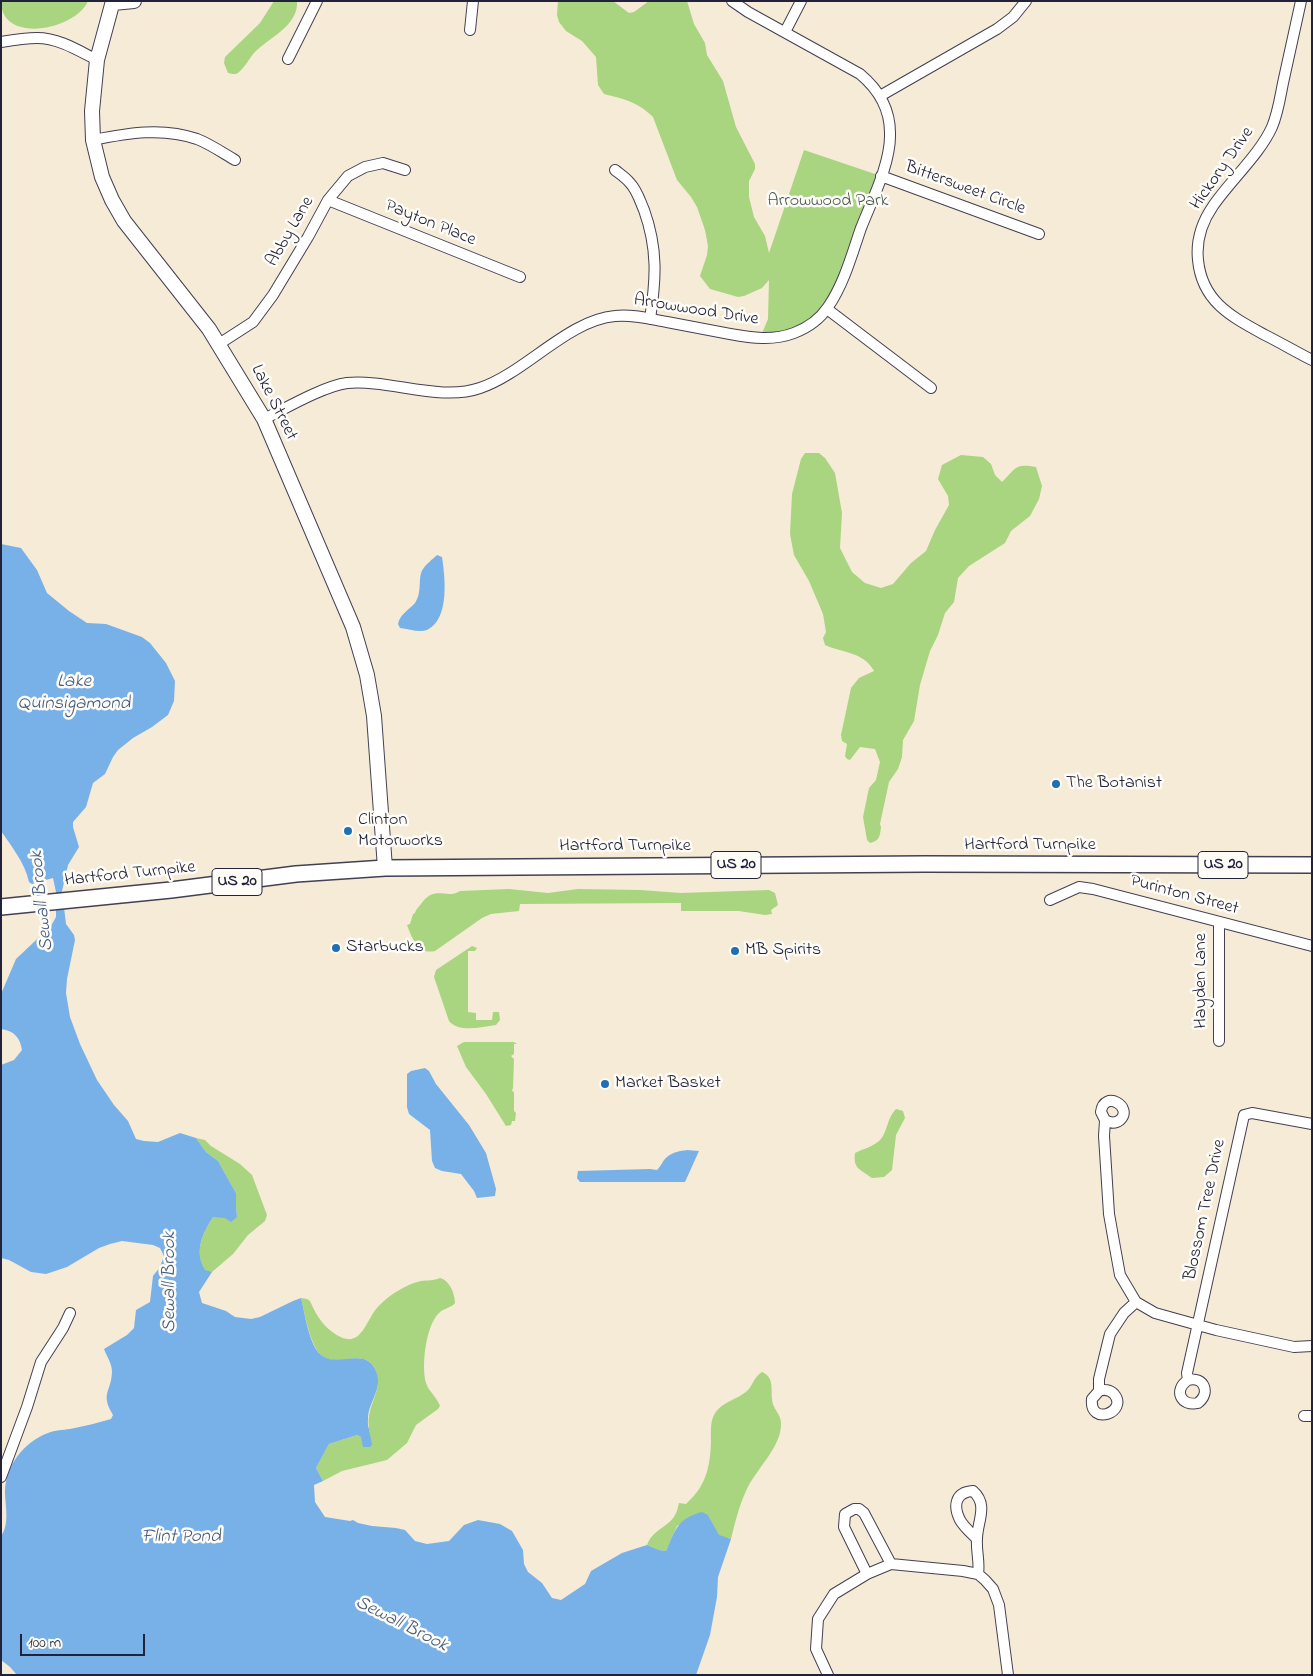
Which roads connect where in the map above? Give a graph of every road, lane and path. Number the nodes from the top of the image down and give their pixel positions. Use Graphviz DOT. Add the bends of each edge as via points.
graph roads {
  1 [pos="134,1"];
  2 [pos="317,1"];
  3 [pos="473,1"];
  4 [pos="732,1"];
  5 [pos="801,1"];
  6 [pos="1026,1"];
  7 [pos="1301,1"];
  8 [pos="113,2"];
  9 [pos="470,30"];
  10 [pos="785,32"];
  11 [pos="1,42"];
  12 [pos="288,59"];
  13 [pos="97,60"];
  14 [pos="880,96"];
  15 [pos="93,140"];
  16 [pos="235,160"];
  17 [pos="404,170"];
  18 [pos="615,170"];
  19 [pos="881,176"];
  20 [pos="328,200"];
  21 [pos="1039,234"];
  22 [pos="520,277"];
  23 [pos="827,309"];
  24 [pos="650,319"];
  25 [pos="220,344"];
  26 [pos="1312,360"];
  27 [pos="931,388"];
  28 [pos="264,419"];
  29 [pos="1312,865"];
  30 [pos="385,868"];
  31 [pos="1050,900"];
  32 [pos="1,908"];
  33 [pos="1219,922"];
  34 [pos="1312,946"];
  35 [pos="1219,1041"];
  36 [pos="1105,1120"];
  37 [pos="1312,1124"];
  38 [pos="1136,1302"];
  39 [pos="70,1314"];
  40 [pos="1198,1325"];
  41 [pos="1312,1346"];
  42 [pos="1188,1380"];
  43 [pos="1099,1391"];
  44 [pos="1,1477"];
  45 [pos="976,1538"];
  46 [pos="891,1564"];
  47 [pos="866,1574"];
  48 [pos="978,1574"];
  49 [pos="828,1675"];
  50 [pos="1008,1675"];
  1 -- 8 [label="main road, Lake Street"];
  2 -- 12 [label="street"];
  3 -- 9 [label="street"];
  4 -- 10 [label="street, Arrowwood Drive"];
  5 -- 10 [label="street"];
  6 -- 14 [label="street" via="1001,27"];
  7 -- 26 [label="street, Hickory Drive" via="1272,128 1208,214 1199,239 1198,258 1204,284 1221,308"];
  8 -- 13 [label="main road, Lake Street"];
  10 -- 14 [label="street, Arrowwood Drive" via="860,74"];
  11 -- 13 [label="street" via="50,39"];
  13 -- 15 [label="main road, Lake Street"];
  14 -- 19 [label="street, Arrowwood Drive" via="890,132"];
  15 -- 16 [label="street" via="125,133 180,134 199,140"];
  15 -- 25 [label="main road, Lake Street" via="104,184 120,214"];
  17 -- 20 [label="street, Abby Lane" via="383,163 365,167 348,176"];
  18 -- 24 [label="street" via="635,189 652,236 656,274"];
  19 -- 21 [label="street, Bittersweet Circle"];
  19 -- 23 [label="street, Arrowwood Drive" via="840,286"];
  20 -- 22 [label="street, Payton Place"];
  20 -- 25 [label="street, Abby Lane" via="276,290 253,322"];
  23 -- 24 [label="street, Arrowwood Drive" via="804,328 783,337 771,338 748,337"];
  23 -- 27 [label="street"];
  24 -- 28 [label="street, Arrowwood Drive" via="618,315 599,318 499,379 472,391 450,393 348,383 325,390"];
  25 -- 28 [label="main road, Lake Street"];
  28 -- 30 [label="main road, Lake Street" via="350,621 364,663 376,731"];
  29 -- 30 [label="main road, Hartford Turnpike / US 20"];
  30 -- 32 [label="main road, Hartford Turnpike / US 20" via="296,874"];
  31 -- 33 [label="street, Purinton Street" via="1079,887 1091,888"];
  33 -- 34 [label="street, Purinton Street"];
  33 -- 35 [label="street, Hayden Lane"];
  36 -- 38 [label="street" via="1109,1214 1120,1275"];
  37 -- 40 [label="street, Blossom Tree Drive" via="1252,1113 1244,1115"];
  38 -- 40 [label="street" via="1156,1313"];
  38 -- 43 [label="street" via="1110,1334"];
  39 -- 44 [label="street" via="41,1362"];
  40 -- 41 [label="street" via="1294,1347"];
  40 -- 42 [label="street, Blossom Tree Drive"];
  45 -- 48 [label="street" via="980,1564"];
  46 -- 47 [label="street"];
  46 -- 47 [label="street" via="864,1513 859,1510 848,1512 844,1514 844,1527"];
  46 -- 48 [label="street"];
  47 -- 49 [label="street" via="834,1594 818,1619 816,1649"];
  48 -- 50 [label="street" via="993,1589 999,1605"];
}
